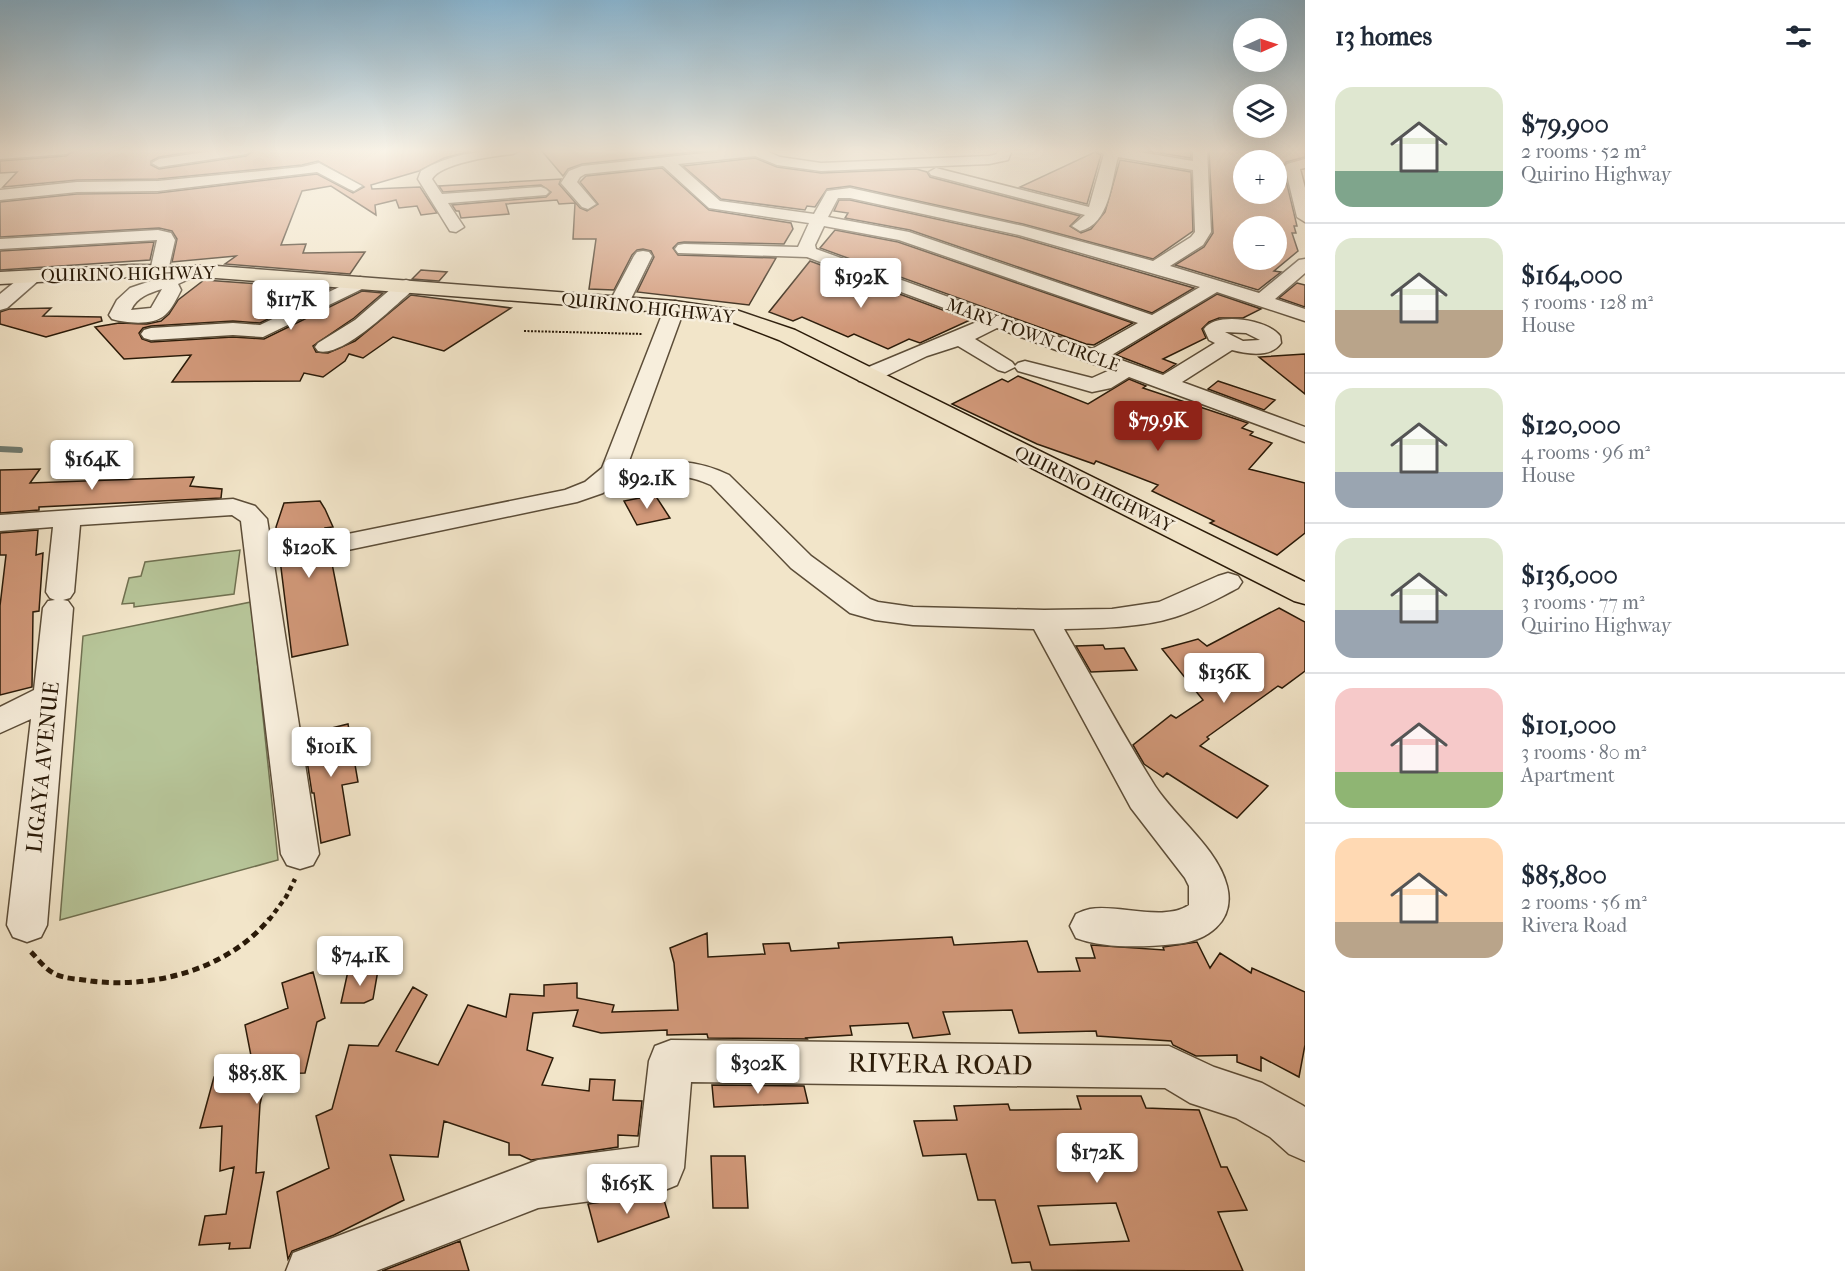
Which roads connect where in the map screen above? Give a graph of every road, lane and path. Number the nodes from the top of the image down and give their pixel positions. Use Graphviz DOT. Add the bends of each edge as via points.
graph roads {
  1 [pos="445,209"];
  2 [pos="747,209"];
  3 [pos="824,209"];
  4 [pos="933,209"];
  5 [pos="1081,209"];
  6 [pos="1096,209"];
  7 [pos="1202,209"];
  8 [pos="1095,213"];
  9 [pos="819,219"];
  10 [pos="456,226"];
  11 [pos="1056,241"];
  12 [pos="0,244"];
  13 [pos="684,249"];
  14 [pos="809,252"];
  15 [pos="643,256"];
  16 [pos="1305,264"];
  17 [pos="1155,268"];
  18 [pos="22,271"];
  19 [pos="164,277"];
  20 [pos="1296,280"];
  21 [pos="360,283"];
  22 [pos="406,286"];
  23 [pos="1215,286"];
  24 [pos="1262,300"];
  25 [pos="619,303"];
  26 [pos="0,304"];
  27 [pos="675,307"];
  28 [pos="1298,313"];
  29 [pos="994,322"];
  30 [pos="1155,322"];
  31 [pos="524,331"];
  32 [pos="151,334"];
  33 [pos="665,334"];
  34 [pos="960,338"];
  35 [pos="325,347"];
  36 [pos="1094,357"];
  37 [pos="1128,369"];
  38 [pos="873,379"];
  39 [pos="1166,383"];
  40 [pos="1305,435"];
  41 [pos="615,468"];
  42 [pos="68,519"];
  43 [pos="0,523"];
  44 [pos="343,543"];
  45 [pos="260,560"];
  46 [pos="1228,582"];
  47 [pos="1305,594"];
  48 [pos="1044,620"];
  49 [pos="49,696"];
  50 [pos="0,721"];
  51 [pos="300,854"];
  52 [pos="27,925"];
  53 [pos="1090,926"];
  54 [pos="1305,1138"];
  55 [pos="311,1271"];
  1 -- 10 [label="street"];
  2 -- 9 [label="street"];
  3 -- 9 [label="street"];
  4 -- 11 [label="street"];
  5 -- 8 [label="street"];
  6 -- 8 [label="street"];
  7 -- 17 [label="street" via="1201,236"];
  8 -- 11 [label="street"];
  9 -- 14 [label="street" via="806,245"];
  9 -- 30 [label="street" via="921,241"];
  11 -- 17 [label="street"];
  12 -- 19 [label="street" via="165,237"];
  13 -- 14 [label="street, MARY TOWN CIRCLE"];
  14 -- 29 [label="street, MARY TOWN CIRCLE"];
  15 -- 25 [label="street"];
  16 -- 20 [label="street"];
  17 -- 23 [label="street"];
  18 -- 19 [label="main road, QUIRINO HIGHWAY"];
  18 -- 26 [label="street"];
  19 -- 21 [label="main road, QUIRINO HIGHWAY" via="188,272"];
  20 -- 24 [label="street"];
  21 -- 22 [label="main road, QUIRINO HIGHWAY"];
  21 -- 32 [label="street" via="263,331"];
  22 -- 25 [label="main road, QUIRINO HIGHWAY"];
  22 -- 35 [label="street" via="362,324"];
  23 -- 24 [label="street"];
  23 -- 30 [label="street"];
  24 -- 28 [label="street"];
  25 -- 27 [label="main road, QUIRINO HIGHWAY"];
  27 -- 33 [label="street"];
  27 -- 38 [label="main road, QUIRINO HIGHWAY" via="754,321"];
  28 -- 39 [label="street" via="1257,329 1270,336 1271,343 1262,348 1228,344"];
  29 -- 34 [label="street"];
  29 -- 36 [label="street, MARY TOWN CIRCLE"];
  30 -- 36 [label="street"];
  31 -- 33 [label="path"];
  33 -- 41 [label="street"];
  34 -- 37 [label="street" via="1015,366 1092,385"];
  34 -- 38 [label="street" via="948,350"];
  36 -- 37 [label="street, MARY TOWN CIRCLE"];
  37 -- 39 [label="street, MARY TOWN CIRCLE"];
  38 -- 47 [label="main road, QUIRINO HIGHWAY"];
  39 -- 40 [label="street, MARY TOWN CIRCLE"];
  41 -- 44 [label="street" via="601,485 585,492"];
  41 -- 48 [label="street" via="690,470 720,480 801,562 868,609 913,616"];
  42 -- 43 [label="street"];
  42 -- 45 [label="street" via="233,507 254,519"];
  42 -- 49 [label="street, LIGAYA AVENUE"];
  44 -- 45 [label="path"];
  45 -- 51 [label="street"];
  46 -- 48 [label="street" via="1197,599 1163,610 1112,618"];
  48 -- 53 [label="street" via="1144,798 1200,869 1208,886 1208,906 1203,917 1190,926"];
  49 -- 50 [label="street"];
  49 -- 52 [label="street, LIGAYA AVENUE"];
  51 -- 52 [label="path" via="293,885 272,919 233,951 186,971 140,981 97,983 55,974 31,952"];
  54 -- 55 [label="street, RIVERA ROAD" via="1286,1121 1246,1099 1206,1087 1169,1067 671,1061 660,1168 538,1184"];
}
